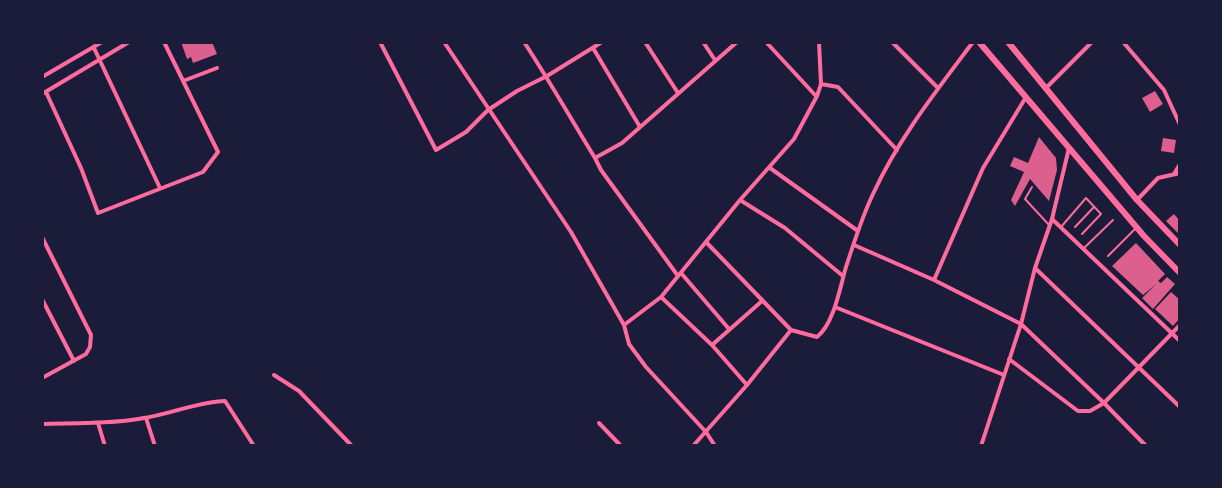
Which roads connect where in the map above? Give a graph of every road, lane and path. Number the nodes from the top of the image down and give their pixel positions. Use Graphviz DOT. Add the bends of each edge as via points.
graph roads {
  1 [pos="102,42"];
  2 [pos="118,42"];
  3 [pos="129,42"];
  4 [pos="164,42"];
  5 [pos="380,42"];
  6 [pos="444,42"];
  7 [pos="524,42"];
  8 [pos="603,42"];
  9 [pos="645,42"];
  10 [pos="703,42"];
  11 [pos="737,42"];
  12 [pos="766,42"];
  13 [pos="819,42"];
  14 [pos="892,42"];
  15 [pos="973,42"];
  16 [pos="979,42"];
  17 [pos="1008,42"];
  18 [pos="1092,42"];
  19 [pos="1123,42"];
  20 [pos="121,47"];
  21 [pos="94,48"];
  22 [pos="593,48"];
  23 [pos="99,60"];
  24 [pos="715,60"];
  25 [pos="217,68"];
  26 [pos="547,76"];
  27 [pos="42,77"];
  28 [pos="183,81"];
  29 [pos="821,84"];
  30 [pos="938,88"];
  31 [pos="1046,88"];
  32 [pos="44,93"];
  33 [pos="678,93"];
  34 [pos="817,96"];
  35 [pos="1026,97"];
  36 [pos="488,110"];
  37 [pos="1180,125"];
  38 [pos="640,127"];
  39 [pos="1069,146"];
  40 [pos="897,150"];
  41 [pos="596,158"];
  42 [pos="1180,164"];
  43 [pos="770,168"];
  44 [pos="1180,173"];
  45 [pos="1174,175"];
  46 [pos="160,188"];
  47 [pos="1032,188"];
  48 [pos="740,200"];
  49 [pos="1137,200"];
  50 [pos="1094,207"];
  51 [pos="1052,219"];
  52 [pos="1113,220"];
  53 [pos="1050,226"];
  54 [pos="1061,227"];
  55 [pos="1075,227"];
  56 [pos="1137,227"];
  57 [pos="858,231"];
  58 [pos="1082,234"];
  59 [pos="42,237"];
  60 [pos="706,242"];
  61 [pos="854,245"];
  62 [pos="1180,245"];
  63 [pos="1083,249"];
  64 [pos="1108,256"];
  65 [pos="1035,268"];
  66 [pos="1180,273"];
  67 [pos="679,274"];
  68 [pos="843,276"];
  69 [pos="934,280"];
  70 [pos="661,297"];
  71 [pos="42,299"];
  72 [pos="762,301"];
  73 [pos="835,307"];
  74 [pos="1021,324"];
  75 [pos="624,325"];
  76 [pos="1180,325"];
  77 [pos="729,329"];
  78 [pos="791,330"];
  79 [pos="1173,334"];
  80 [pos="1180,341"];
  81 [pos="712,345"];
  82 [pos="1009,359"];
  83 [pos="74,362"];
  84 [pos="1138,367"];
  85 [pos="274,375"];
  86 [pos="1004,375"];
  87 [pos="42,378"];
  88 [pos="747,385"];
  89 [pos="1104,403"];
  90 [pos="1180,407"];
  91 [pos="146,418"];
  92 [pos="98,423"];
  93 [pos="599,423"];
  94 [pos="42,424"];
  95 [pos="706,432"];
  96 [pos="105,446"];
  97 [pos="155,446"];
  98 [pos="254,446"];
  99 [pos="352,446"];
  100 [pos="621,446"];
  101 [pos="693,446"];
  102 [pos="715,446"];
  103 [pos="981,446"];
  104 [pos="1146,446"];
  1 -- 21 [label="street"];
  2 -- 20 [label="street"];
  3 -- 20 [label="street"];
  4 -- 28 [label="street"];
  5 -- 36 [label="street" via="436,150 466,132"];
  6 -- 36 [label="street"];
  7 -- 26 [label="street"];
  8 -- 22 [label="street"];
  9 -- 33 [label="street"];
  10 -- 24 [label="street"];
  11 -- 24 [label="street"];
  12 -- 34 [label="street"];
  13 -- 29 [label="street"];
  14 -- 30 [label="street"];
  15 -- 30 [label="street"];
  16 -- 35 [label="main road"];
  17 -- 31 [label="main road"];
  18 -- 31 [label="street"];
  19 -- 37 [label="street" via="1164,90"];
  20 -- 23 [label="street"];
  21 -- 23 [label="street"];
  21 -- 27 [label="street"];
  22 -- 26 [label="street"];
  22 -- 38 [label="street"];
  23 -- 32 [label="street"];
  23 -- 46 [label="street"];
  24 -- 33 [label="street"];
  25 -- 28 [label="street"];
  26 -- 36 [label="street"];
  26 -- 41 [label="street"];
  28 -- 46 [label="street" via="218,152 203,172"];
  29 -- 34 [label="street"];
  29 -- 40 [label="street" via="838,87"];
  30 -- 40 [label="street"];
  31 -- 49 [label="main road"];
  32 -- 46 [label="street" via="98,213"];
  33 -- 38 [label="street"];
  34 -- 43 [label="street" via="794,139"];
  35 -- 39 [label="main road"];
  35 -- 69 [label="street" via="983,168"];
  36 -- 75 [label="street" via="571,232"];
  38 -- 41 [label="street"];
  39 -- 51 [label="street"];
  39 -- 56 [label="main road"];
  40 -- 57 [label="street"];
  41 -- 67 [label="street"];
  42 -- 45 [label="street"];
  43 -- 48 [label="street"];
  43 -- 57 [label="street"];
  44 -- 45 [label="street"];
  45 -- 49 [label="street" via="1158,178"];
  47 -- 53 [label="lane" via="1025,199"];
  48 -- 60 [label="street"];
  48 -- 68 [label="street" via="785,228"];
  49 -- 62 [label="main road"];
  50 -- 54 [label="lane" via="1086,198"];
  50 -- 55 [label="lane"];
  50 -- 58 [label="lane" via="1101,214"];
  51 -- 53 [label="street"];
  51 -- 54 [label="street"];
  52 -- 63 [label="lane"];
  53 -- 65 [label="street"];
  54 -- 63 [label="street"];
  56 -- 64 [label="lane"];
  56 -- 66 [label="main road"];
  57 -- 61 [label="street"];
  59 -- 83 [label="street" via="91,334 86,354"];
  60 -- 67 [label="street"];
  60 -- 72 [label="street"];
  61 -- 68 [label="street"];
  61 -- 69 [label="street"];
  63 -- 79 [label="street"];
  65 -- 74 [label="street"];
  65 -- 84 [label="street"];
  67 -- 70 [label="street"];
  67 -- 77 [label="street"];
  68 -- 73 [label="street"];
  69 -- 74 [label="street"];
  70 -- 75 [label="street"];
  70 -- 81 [label="street"];
  71 -- 83 [label="street"];
  72 -- 77 [label="street"];
  72 -- 78 [label="street"];
  73 -- 78 [label="street" via="824,332 817,337"];
  73 -- 86 [label="street"];
  74 -- 82 [label="street"];
  74 -- 89 [label="street"];
  75 -- 95 [label="street" via="629,344 646,367"];
  76 -- 79 [label="street"];
  77 -- 81 [label="street"];
  78 -- 88 [label="street"];
  79 -- 80 [label="street"];
  79 -- 84 [label="street"];
  81 -- 88 [label="street"];
  82 -- 86 [label="street"];
  82 -- 89 [label="street" via="1078,411 1090,411"];
  83 -- 87 [label="street"];
  84 -- 89 [label="street"];
  84 -- 90 [label="street"];
  85 -- 99 [label="street" via="299,391"];
  86 -- 103 [label="street"];
  88 -- 95 [label="street"];
  89 -- 104 [label="street"];
  91 -- 92 [label="street"];
  91 -- 97 [label="street"];
  91 -- 98 [label="street" via="225,401"];
  92 -- 94 [label="street"];
  92 -- 96 [label="street"];
  93 -- 100 [label="street"];
  95 -- 101 [label="street"];
  95 -- 102 [label="street"];
}
